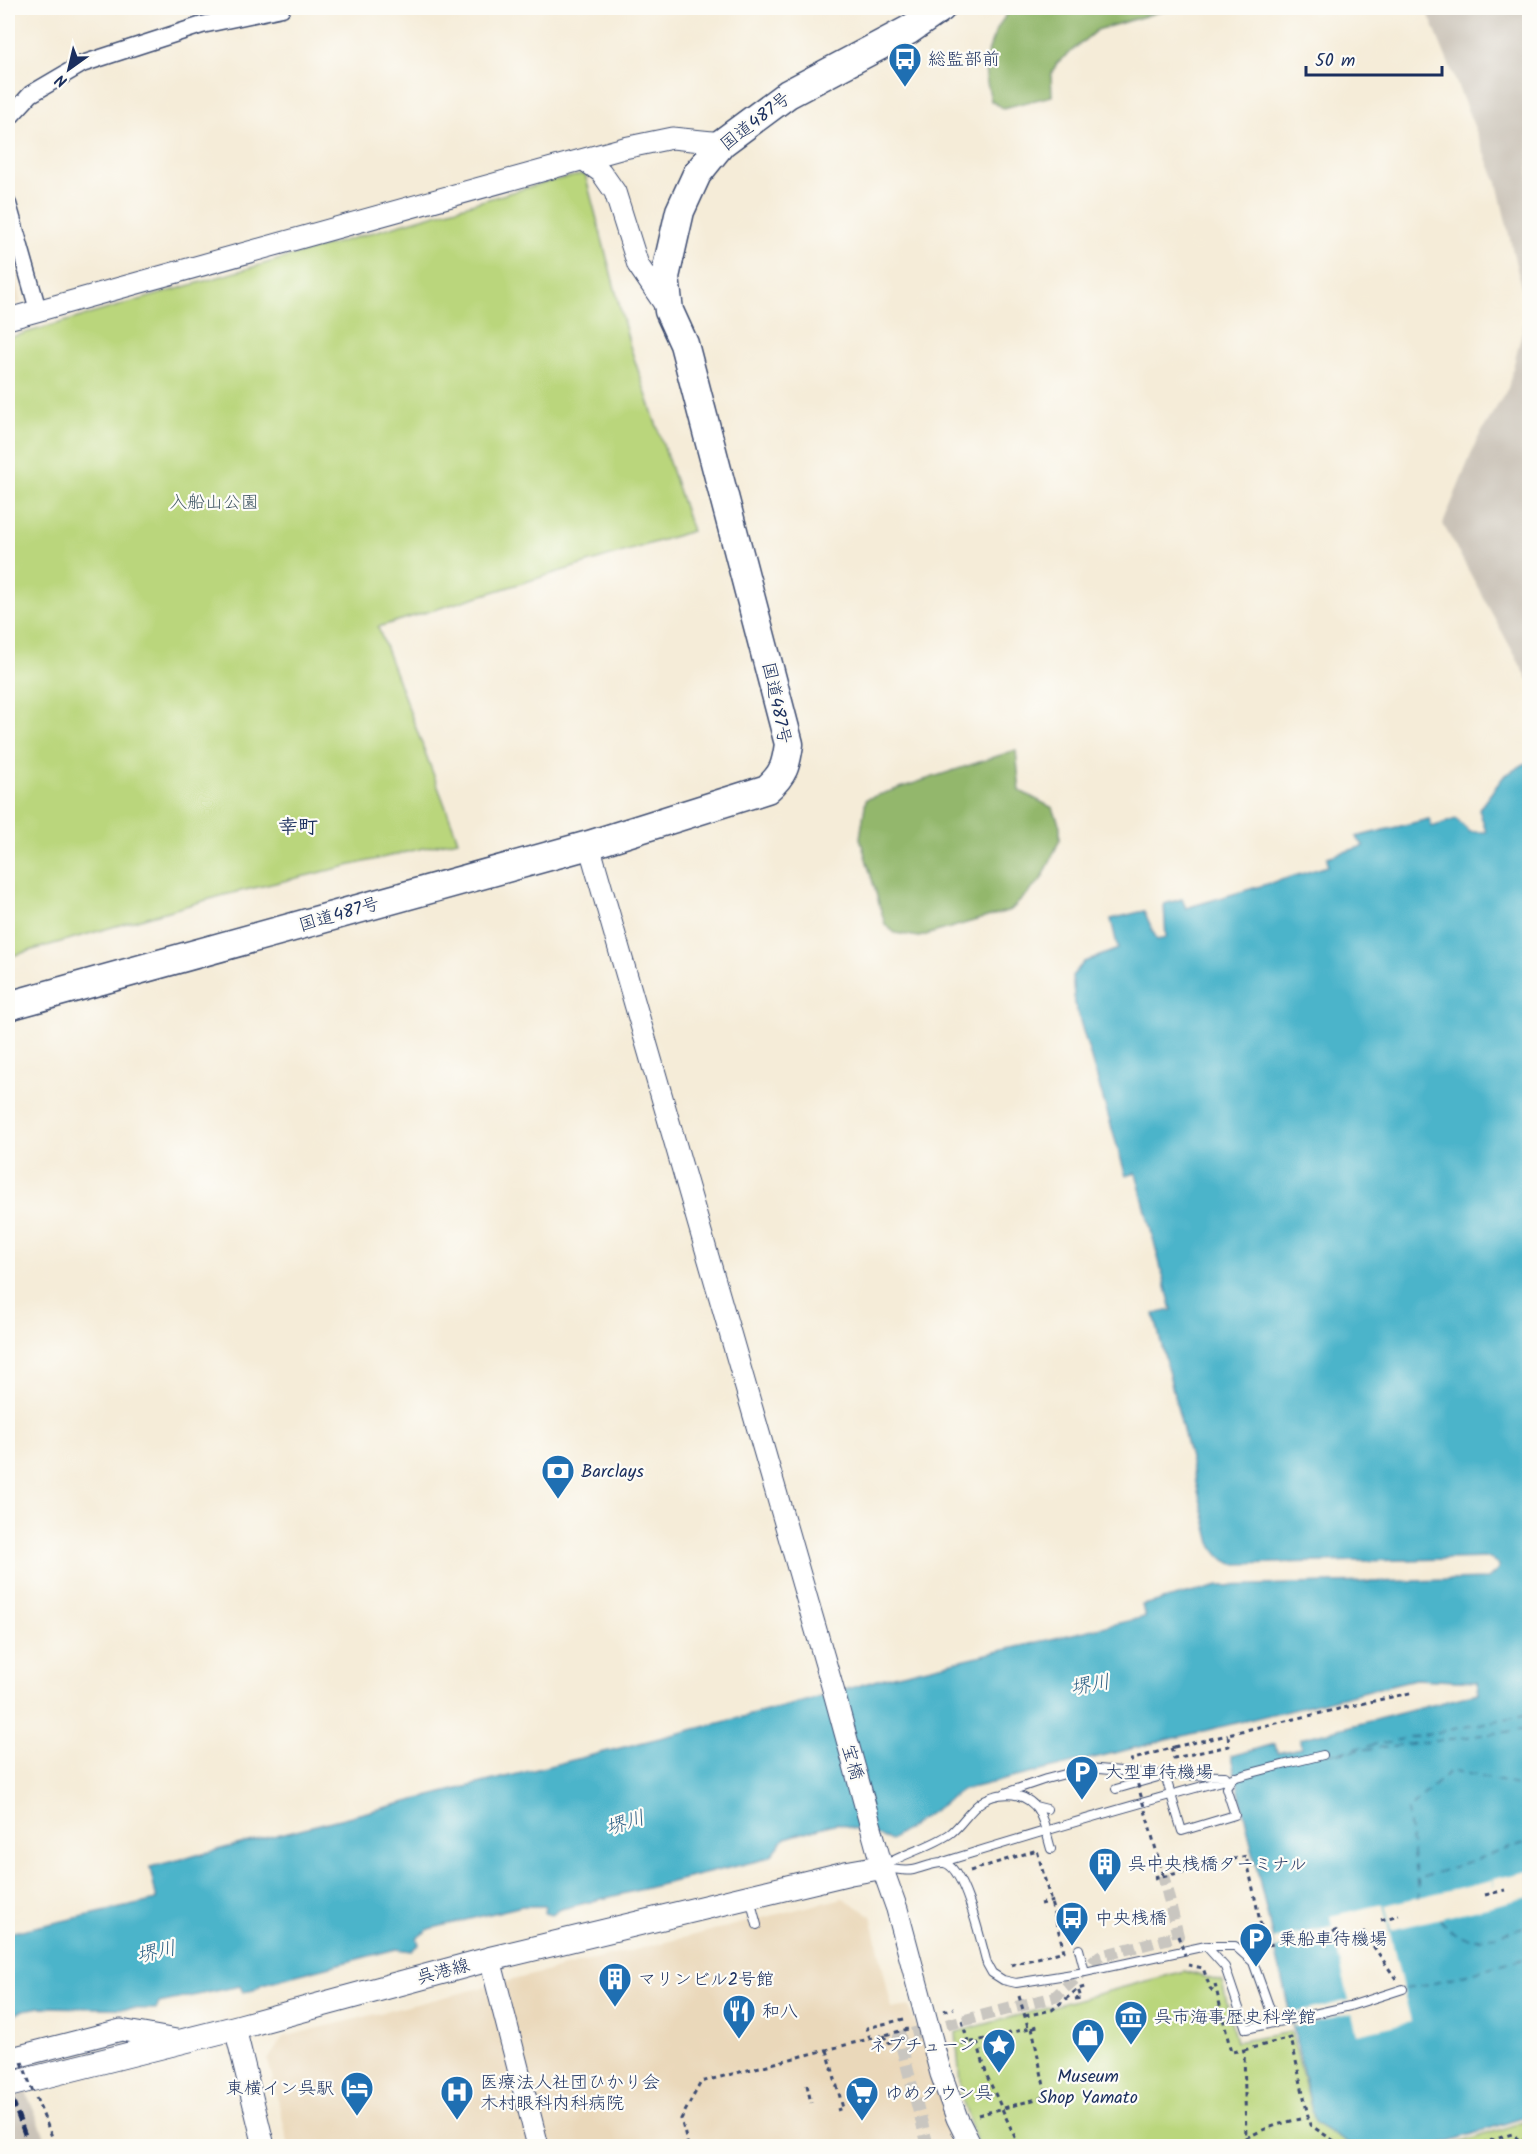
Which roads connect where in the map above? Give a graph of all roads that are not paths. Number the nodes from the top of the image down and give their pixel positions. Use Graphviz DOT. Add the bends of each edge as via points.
graph roads {
  1 [pos="282,8"];
  2 [pos="941,8"];
  3 [pos="8,119"];
  4 [pos="722,143"];
  5 [pos="584,160"];
  6 [pos="8,204"];
  7 [pos="38,310"];
  8 [pos="669,311"];
  9 [pos="8,319"];
  10 [pos="589,845"];
  11 [pos="8,1006"];
  12 [pos="1323,1755"];
  13 [pos="1165,1775"];
  14 [pos="1234,1776"];
  15 [pos="1116,1789"];
  16 [pos="1005,1793"];
  17 [pos="1170,1794"];
  18 [pos="1035,1806"];
  19 [pos="1047,1809"];
  20 [pos="1046,1830"];
  21 [pos="1051,1849"];
  22 [pos="943,1863"];
  23 [pos="882,1867"];
  24 [pos="749,1897"];
  25 [pos="757,1925"];
  26 [pos="1206,1946"];
  27 [pos="1079,1949"];
  28 [pos="489,1959"];
  29 [pos="1085,1972"];
  30 [pos="1403,1989"];
  31 [pos="1275,2023"];
  32 [pos="235,2028"];
  33 [pos="182,2041"];
  34 [pos="15,2061"];
  35 [pos="8,2085"];
  36 [pos="264,2146"];
  37 [pos="538,2146"];
  38 [pos="971,2146"];
  1 -- 3 [label="street" via="202,25 82,64 31,93"];
  2 -- 4 [label="highway, 国道487号" via="909,30 788,94"];
  4 -- 5 [label="street" via="672,138"];
  4 -- 8 [label="highway, 国道487号" via="697,174 680,211 665,277"];
  5 -- 7 [label="street"];
  5 -- 8 [label="street" via="601,172 615,192 638,265"];
  6 -- 7 [label="street"];
  7 -- 9 [label="street"];
  8 -- 10 [label="highway, 国道487号" via="684,344 789,744 786,765 767,789"];
  10 -- 11 [label="highway, 国道487号"];
  10 -- 23 [label="street, 宝橋"];
  12 -- 14 [label="lane"];
  13 -- 14 [label="lane"];
  13 -- 15 [label="lane"];
  13 -- 16 [label="lane" via="1088,1768"];
  13 -- 17 [label="lane"];
  14 -- 17 [label="lane"];
  14 -- 17 [label="lane" via="1226,1788 1235,1815 1182,1831"];
  16 -- 18 [label="lane"];
  16 -- 23 [label="lane" via="979,1803 949,1834"];
  17 -- 20 [label="lane"];
  18 -- 19 [label="lane"];
  18 -- 20 [label="lane"];
  20 -- 21 [label="lane"];
  20 -- 22 [label="lane"];
  22 -- 23 [label="lane" via="910,1871"];
  22 -- 29 [label="lane" via="958,1874 992,1973 1016,1983"];
  23 -- 24 [label="main road, 呉港線"];
  23 -- 38 [label="street, 宝橋" via="941,2074"];
  24 -- 25 [label="lane"];
  24 -- 28 [label="main road, 呉港線"];
  26 -- 29 [label="lane"];
  26 -- 31 [label="lane" via="1235,1947 1253,1962"];
  26 -- 31 [label="lane" via="1225,1966 1246,2029"];
  27 -- 29 [label="lane"];
  28 -- 32 [label="main road, 呉港線"];
  28 -- 37 [label="street"];
  30 -- 31 [label="lane"];
  32 -- 33 [label="main road, 呉港線"];
  32 -- 36 [label="street"];
  33 -- 34 [label="street" via="121,2030"];
  33 -- 35 [label="main road, 呉港線"];
}
